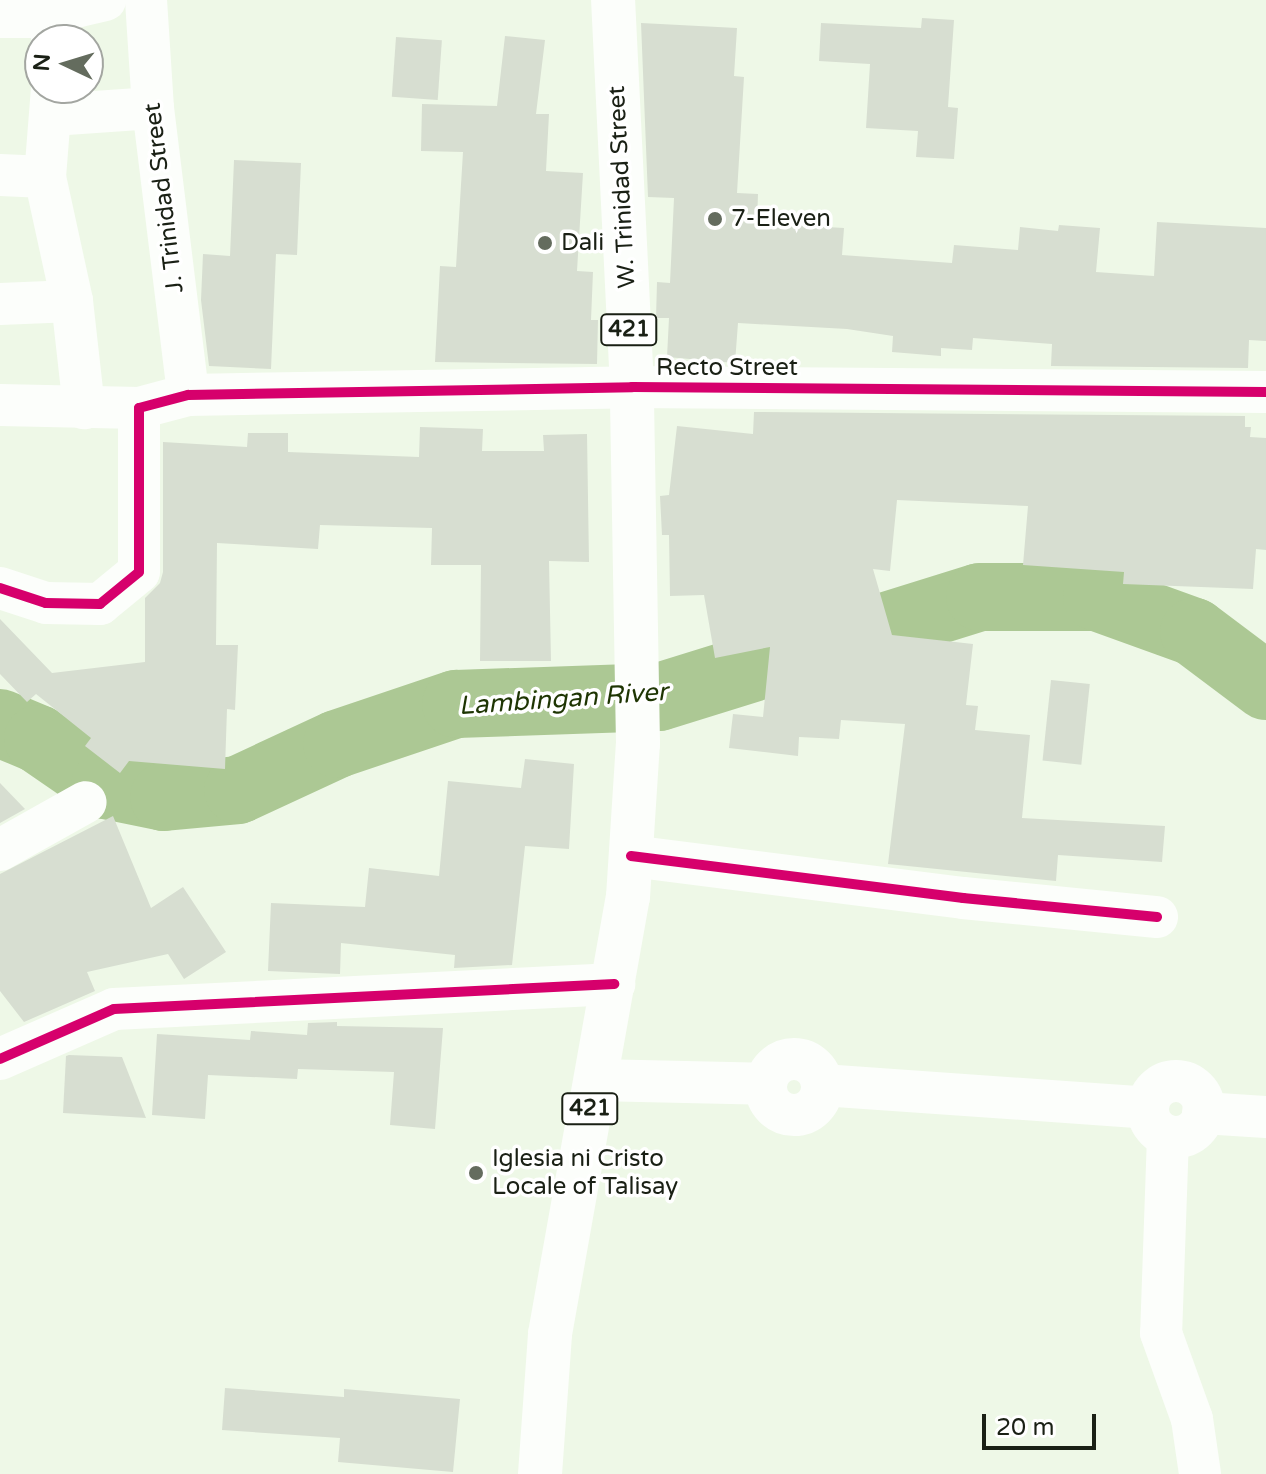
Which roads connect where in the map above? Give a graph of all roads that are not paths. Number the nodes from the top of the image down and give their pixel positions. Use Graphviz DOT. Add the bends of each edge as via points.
graph roads {
  1 [pos="105,0"];
  2 [pos="146,0"];
  3 [pos="613,0"];
  4 [pos="637,0"];
  5 [pos="0,17"];
  6 [pos="34,24"];
  7 [pos="57,24"];
  8 [pos="52,104"];
  9 [pos="95,104"];
  10 [pos="153,108"];
  11 [pos="0,175"];
  12 [pos="45,177"];
  13 [pos="72,301"];
  14 [pos="0,304"];
  15 [pos="632,387"];
  16 [pos="1266,392"];
  17 [pos="188,395"];
  18 [pos="0,405"];
  19 [pos="84,408"];
  20 [pos="139,408"];
  21 [pos="0,588"];
  22 [pos="86,802"];
  23 [pos="0,850"];
  24 [pos="631,856"];
  25 [pos="1157,917"];
  26 [pos="614,984"];
  27 [pos="0,1059"];
  28 [pos="595,1080"];
  29 [pos="1266,1117"];
  30 [pos="1158,1122"];
  31 [pos="540,1474"];
  32 [pos="1200,1474"];
  1 -- 7 [label="street" via="75,7"];
  2 -- 10 [label="street, J. Trinidad Street"];
  3 -- 4 [label="street"];
  3 -- 15 [label="main road, W. Trinidad Street / 421"];
  5 -- 6 [label="street"];
  8 -- 12 [label="street"];
  9 -- 10 [label="street"];
  10 -- 17 [label="street, J. Trinidad Street"];
  11 -- 12 [label="street"];
  12 -- 13 [label="street"];
  13 -- 14 [label="street"];
  13 -- 19 [label="street"];
  15 -- 16 [label="street, Recto Street"];
  15 -- 17 [label="street, Recto Street"];
  15 -- 24 [label="main road, W. Trinidad Street / 421" via="638,744"];
  17 -- 20 [label="street, Recto Street"];
  18 -- 19 [label="street, Recto Street"];
  19 -- 20 [label="street, Recto Street"];
  20 -- 21 [label="street" via="139,572 100,604 46,603"];
  22 -- 23 [label="street"];
  24 -- 25 [label="street"];
  24 -- 26 [label="main road, 421"];
  26 -- 27 [label="street" via="114,1009"];
  26 -- 28 [label="main road, 421"];
  28 -- 30 [label="street" via="766,1084 774,1067 799,1059 815,1068 822,1085"];
  28 -- 31 [label="main road, 421" via="550,1334"];
  29 -- 30 [label="street" via="1203,1113 1194,1087 1177,1080 1160,1085"];
  30 -- 32 [label="street" via="1161,1333 1192,1419"];
}
